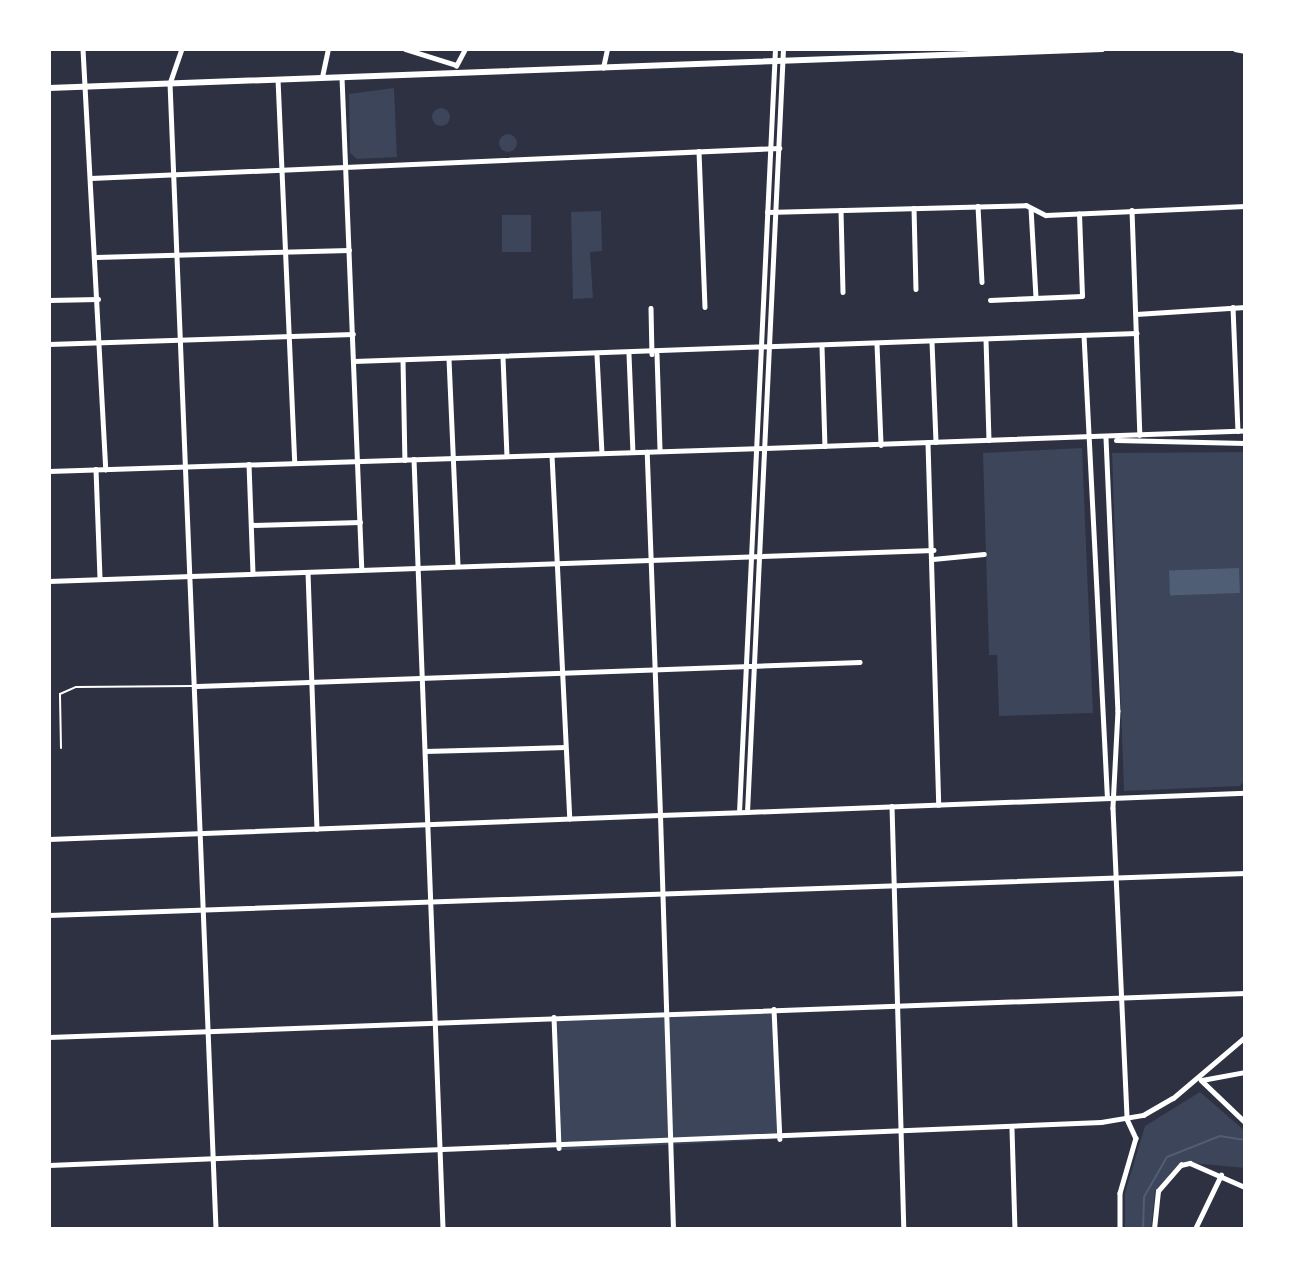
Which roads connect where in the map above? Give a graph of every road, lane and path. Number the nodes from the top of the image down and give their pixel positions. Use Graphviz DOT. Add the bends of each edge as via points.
graph roads {
  1 [pos="83,49"];
  2 [pos="182,49"];
  3 [pos="328,49"];
  4 [pos="405,49"];
  5 [pos="465,49"];
  6 [pos="607,49"];
  7 [pos="775,49"];
  8 [pos="783,49"];
  9 [pos="1101,49"];
  10 [pos="1235,49"];
  11 [pos="1245,51"];
  12 [pos="779,61"];
  13 [pos="603,68"];
  14 [pos="457,69"];
  15 [pos="342,76"];
  16 [pos="322,77"];
  17 [pos="278,79"];
  18 [pos="170,83"];
  19 [pos="86,86"];
  20 [pos="49,88"];
  21 [pos="770,148"];
  22 [pos="779,148"];
  23 [pos="699,151"];
  24 [pos="346,167"];
  25 [pos="282,169"];
  26 [pos="173,174"];
  27 [pos="91,178"];
  28 [pos="1245,205"];
  29 [pos="978,206"];
  30 [pos="914,208"];
  31 [pos="1031,208"];
  32 [pos="841,210"];
  33 [pos="1132,211"];
  34 [pos="767,212"];
  35 [pos="775,212"];
  36 [pos="1079,214"];
  37 [pos="349,250"];
  38 [pos="285,251"];
  39 [pos="176,255"];
  40 [pos="96,257"];
  41 [pos="982,282"];
  42 [pos="916,289"];
  43 [pos="843,292"];
  44 [pos="1036,298"];
  45 [pos="98,299"];
  46 [pos="49,300"];
  47 [pos="990,300"];
  48 [pos="705,307"];
  49 [pos="1233,307"];
  50 [pos="1245,307"];
  51 [pos="651,308"];
  52 [pos="1136,314"];
  53 [pos="1136,333"];
  54 [pos="353,334"];
  55 [pos="1084,335"];
  56 [pos="289,336"];
  57 [pos="986,339"];
  58 [pos="179,341"];
  59 [pos="101,342"];
  60 [pos="932,342"];
  61 [pos="49,344"];
  62 [pos="877,344"];
  63 [pos="822,346"];
  64 [pos="761,349"];
  65 [pos="769,349"];
  66 [pos="629,354"];
  67 [pos="654,354"];
  68 [pos="597,355"];
  69 [pos="503,357"];
  70 [pos="449,359"];
  71 [pos="402,360"];
  72 [pos="354,361"];
  73 [pos="1241,431"];
  74 [pos="1140,435"];
  75 [pos="1106,438"];
  76 [pos="1087,439"];
  77 [pos="989,442"];
  78 [pos="928,443"];
  79 [pos="936,443"];
  80 [pos="1245,443"];
  81 [pos="881,445"];
  82 [pos="825,446"];
  83 [pos="756,448"];
  84 [pos="765,448"];
  85 [pos="633,452"];
  86 [pos="647,452"];
  87 [pos="660,452"];
  88 [pos="602,453"];
  89 [pos="552,455"];
  90 [pos="507,456"];
  91 [pos="453,458"];
  92 [pos="414,459"];
  93 [pos="405,460"];
  94 [pos="358,461"];
  95 [pos="295,463"];
  96 [pos="249,464"];
  97 [pos="184,467"];
  98 [pos="96,469"];
  99 [pos="106,469"];
  100 [pos="49,471"];
  101 [pos="360,522"];
  102 [pos="251,525"];
  103 [pos="933,550"];
  104 [pos="984,554"];
  105 [pos="750,556"];
  106 [pos="759,556"];
  107 [pos="933,559"];
  108 [pos="651,560"];
  109 [pos="557,563"];
  110 [pos="458,566"];
  111 [pos="418,568"];
  112 [pos="362,570"];
  113 [pos="308,572"];
  114 [pos="253,573"];
  115 [pos="193,575"];
  116 [pos="100,579"];
  117 [pos="49,580"];
  118 [pos="860,662"];
  119 [pos="746,666"];
  120 [pos="754,666"];
  121 [pos="657,670"];
  122 [pos="561,673"];
  123 [pos="422,678"];
  124 [pos="311,682"];
  125 [pos="197,686"];
  126 [pos="565,747"];
  127 [pos="61,748"];
  128 [pos="425,751"];
  129 [pos="1245,793"];
  130 [pos="1107,797"];
  131 [pos="1118,797"];
  132 [pos="939,805"];
  133 [pos="892,806"];
  134 [pos="738,812"];
  135 [pos="747,812"];
  136 [pos="660,815"];
  137 [pos="570,819"];
  138 [pos="427,824"];
  139 [pos="317,829"];
  140 [pos="202,833"];
  141 [pos="49,839"];
  142 [pos="1245,873"];
  143 [pos="1116,878"];
  144 [pos="894,887"];
  145 [pos="663,897"];
  146 [pos="430,906"];
  147 [pos="203,909"];
  148 [pos="49,915"];
  149 [pos="1245,993"];
  150 [pos="1121,998"];
  151 [pos="896,1005"];
  152 [pos="774,1009"];
  153 [pos="667,1013"];
  154 [pos="554,1017"];
  155 [pos="437,1022"];
  156 [pos="209,1032"];
  157 [pos="49,1037"];
  158 [pos="1245,1037"];
  159 [pos="1245,1072"];
  160 [pos="1201,1080"];
  161 [pos="1127,1119"];
  162 [pos="1245,1122"];
  163 [pos="1012,1129"];
  164 [pos="902,1133"];
  165 [pos="780,1139"];
  166 [pos="672,1143"];
  167 [pos="559,1148"];
  168 [pos="440,1152"];
  169 [pos="214,1160"];
  170 [pos="49,1165"];
  171 [pos="1222,1175"];
  172 [pos="1245,1187"];
  173 [pos="216,1229"];
  174 [pos="443,1229"];
  175 [pos="673,1229"];
  176 [pos="904,1229"];
  177 [pos="1014,1229"];
  178 [pos="1120,1229"];
  179 [pos="1154,1229"];
  180 [pos="1195,1229"];
  1 -- 19 [label="street"];
  2 -- 18 [label="street"];
  3 -- 16 [label="street"];
  4 -- 14 [label="street"];
  5 -- 14 [label="street"];
  6 -- 13 [label="street"];
  7 -- 12 [label="street"];
  8 -- 12 [label="street"];
  9 -- 12 [label="main road"];
  10 -- 11 [label="street"];
  12 -- 13 [label="main road"];
  12 -- 21 [label="street"];
  12 -- 22 [label="street"];
  13 -- 14 [label="main road"];
  14 -- 15 [label="main road"];
  15 -- 16 [label="main road"];
  15 -- 24 [label="street"];
  16 -- 17 [label="main road"];
  17 -- 18 [label="main road"];
  17 -- 25 [label="street"];
  18 -- 19 [label="main road"];
  18 -- 26 [label="street"];
  19 -- 20 [label="main road"];
  19 -- 27 [label="street"];
  21 -- 22 [label="street"];
  21 -- 23 [label="street"];
  21 -- 34 [label="street"];
  22 -- 35 [label="street"];
  23 -- 24 [label="street"];
  23 -- 48 [label="street"];
  24 -- 25 [label="street"];
  24 -- 37 [label="street"];
  25 -- 26 [label="street"];
  25 -- 38 [label="street"];
  26 -- 27 [label="street"];
  26 -- 39 [label="street"];
  27 -- 40 [label="street"];
  28 -- 33 [label="street"];
  29 -- 30 [label="street"];
  29 -- 31 [label="street"];
  29 -- 41 [label="street"];
  30 -- 32 [label="street"];
  30 -- 42 [label="street"];
  31 -- 36 [label="street"];
  31 -- 44 [label="street"];
  32 -- 35 [label="street"];
  32 -- 43 [label="street"];
  33 -- 36 [label="street"];
  33 -- 52 [label="street"];
  34 -- 35 [label="street"];
  34 -- 64 [label="street"];
  35 -- 65 [label="street"];
  36 -- 44 [label="street" via="1082,296"];
  37 -- 38 [label="street"];
  37 -- 54 [label="street"];
  38 -- 39 [label="street"];
  38 -- 56 [label="street"];
  39 -- 40 [label="street"];
  39 -- 58 [label="street"];
  40 -- 45 [label="street"];
  44 -- 47 [label="street"];
  45 -- 46 [label="street"];
  45 -- 59 [label="street"];
  49 -- 50 [label="street"];
  49 -- 52 [label="street"];
  49 -- 73 [label="street"];
  51 -- 67 [label="street"];
  52 -- 53 [label="street"];
  53 -- 55 [label="street"];
  53 -- 74 [label="street"];
  54 -- 56 [label="street"];
  54 -- 72 [label="street"];
  55 -- 57 [label="street"];
  55 -- 76 [label="street"];
  56 -- 58 [label="street"];
  56 -- 95 [label="street"];
  57 -- 60 [label="street"];
  57 -- 77 [label="street"];
  58 -- 59 [label="street"];
  58 -- 97 [label="street"];
  59 -- 61 [label="street"];
  59 -- 99 [label="street"];
  60 -- 62 [label="street"];
  60 -- 79 [label="street"];
  62 -- 63 [label="street"];
  62 -- 81 [label="street"];
  63 -- 65 [label="street"];
  63 -- 82 [label="street"];
  64 -- 65 [label="street"];
  64 -- 67 [label="street"];
  64 -- 83 [label="street"];
  65 -- 84 [label="street"];
  66 -- 67 [label="street"];
  66 -- 68 [label="street"];
  66 -- 85 [label="street"];
  67 -- 87 [label="street"];
  68 -- 69 [label="street"];
  68 -- 88 [label="street"];
  69 -- 70 [label="street"];
  69 -- 90 [label="street"];
  70 -- 71 [label="street"];
  70 -- 91 [label="street"];
  71 -- 72 [label="street"];
  71 -- 93 [label="street"];
  72 -- 94 [label="street"];
  73 -- 74 [label="street"];
  74 -- 75 [label="street"];
  75 -- 76 [label="street"];
  75 -- 80 [label="street"];
  75 -- 131 [label="street"];
  76 -- 77 [label="street"];
  76 -- 130 [label="street"];
  77 -- 79 [label="street"];
  78 -- 79 [label="street"];
  78 -- 81 [label="street"];
  78 -- 103 [label="street"];
  81 -- 82 [label="street"];
  82 -- 84 [label="street"];
  83 -- 84 [label="street"];
  83 -- 87 [label="street"];
  83 -- 105 [label="street"];
  84 -- 106 [label="street"];
  85 -- 86 [label="street"];
  85 -- 88 [label="street"];
  86 -- 87 [label="street"];
  86 -- 108 [label="street"];
  88 -- 89 [label="street"];
  89 -- 90 [label="street"];
  89 -- 109 [label="street"];
  90 -- 91 [label="street"];
  91 -- 92 [label="street"];
  91 -- 110 [label="street"];
  92 -- 93 [label="street"];
  92 -- 111 [label="street"];
  93 -- 94 [label="street"];
  94 -- 95 [label="street"];
  94 -- 101 [label="street"];
  95 -- 96 [label="street"];
  96 -- 97 [label="street"];
  96 -- 102 [label="street"];
  97 -- 99 [label="street"];
  97 -- 115 [label="street"];
  98 -- 99 [label="street"];
  98 -- 100 [label="street"];
  98 -- 116 [label="street"];
  101 -- 102 [label="street"];
  101 -- 112 [label="street"];
  102 -- 114 [label="street"];
  103 -- 106 [label="street"];
  103 -- 107 [label="street"];
  104 -- 107 [label="street"];
  105 -- 106 [label="street"];
  105 -- 108 [label="street"];
  105 -- 119 [label="street"];
  106 -- 120 [label="street"];
  107 -- 132 [label="street"];
  108 -- 109 [label="street"];
  108 -- 121 [label="street"];
  109 -- 110 [label="street"];
  109 -- 122 [label="street"];
  110 -- 111 [label="street"];
  111 -- 112 [label="street"];
  111 -- 123 [label="street"];
  112 -- 113 [label="street"];
  113 -- 114 [label="street"];
  113 -- 124 [label="street"];
  114 -- 115 [label="street"];
  115 -- 116 [label="street"];
  115 -- 125 [label="street"];
  116 -- 117 [label="street"];
  118 -- 120 [label="street"];
  119 -- 120 [label="street"];
  119 -- 121 [label="street"];
  119 -- 134 [label="street"];
  120 -- 135 [label="street"];
  121 -- 122 [label="street"];
  121 -- 136 [label="street"];
  122 -- 123 [label="street"];
  122 -- 126 [label="street"];
  123 -- 124 [label="street"];
  123 -- 128 [label="street"];
  124 -- 125 [label="street"];
  124 -- 139 [label="street"];
  125 -- 127 [label="lane" via="76,687 60,694"];
  125 -- 140 [label="street"];
  126 -- 128 [label="street"];
  126 -- 137 [label="street"];
  128 -- 138 [label="street"];
  129 -- 131 [label="street"];
  130 -- 131 [label="street"];
  130 -- 132 [label="street"];
  131 -- 143 [label="street"];
  132 -- 133 [label="street"];
  133 -- 135 [label="street"];
  133 -- 144 [label="street"];
  134 -- 135 [label="street"];
  134 -- 136 [label="street"];
  136 -- 137 [label="street"];
  136 -- 145 [label="street"];
  137 -- 138 [label="street"];
  138 -- 139 [label="street"];
  138 -- 146 [label="street"];
  139 -- 140 [label="street"];
  140 -- 141 [label="street"];
  140 -- 147 [label="street"];
  142 -- 143 [label="street"];
  143 -- 144 [label="street"];
  143 -- 150 [label="street"];
  144 -- 145 [label="street"];
  144 -- 151 [label="street"];
  145 -- 146 [label="street"];
  145 -- 153 [label="street"];
  146 -- 147 [label="street"];
  146 -- 155 [label="street"];
  147 -- 148 [label="street"];
  147 -- 156 [label="street"];
  149 -- 150 [label="street"];
  150 -- 151 [label="street"];
  150 -- 161 [label="street"];
  151 -- 152 [label="street"];
  151 -- 164 [label="street"];
  152 -- 153 [label="street"];
  152 -- 165 [label="street"];
  153 -- 154 [label="street"];
  153 -- 166 [label="street"];
  154 -- 155 [label="street"];
  154 -- 167 [label="street"];
  155 -- 156 [label="street"];
  155 -- 168 [label="street"];
  156 -- 157 [label="street"];
  156 -- 169 [label="street"];
  158 -- 160 [label="street"];
  159 -- 160 [label="street"];
  160 -- 161 [label="street"];
  160 -- 162 [label="street"];
  161 -- 163 [label="street"];
  161 -- 178 [label="street" via="1135,1147 1123,1175"];
  163 -- 164 [label="street"];
  163 -- 177 [label="street"];
  164 -- 165 [label="street"];
  164 -- 176 [label="street"];
  165 -- 166 [label="street"];
  166 -- 167 [label="street"];
  166 -- 175 [label="street"];
  167 -- 168 [label="street"];
  168 -- 169 [label="street"];
  168 -- 174 [label="street"];
  169 -- 170 [label="street"];
  169 -- 173 [label="street"];
  171 -- 172 [label="street"];
  171 -- 179 [label="street" via="1190,1163 1171,1172 1158,1191"];
  171 -- 180 [label="street"];
}
